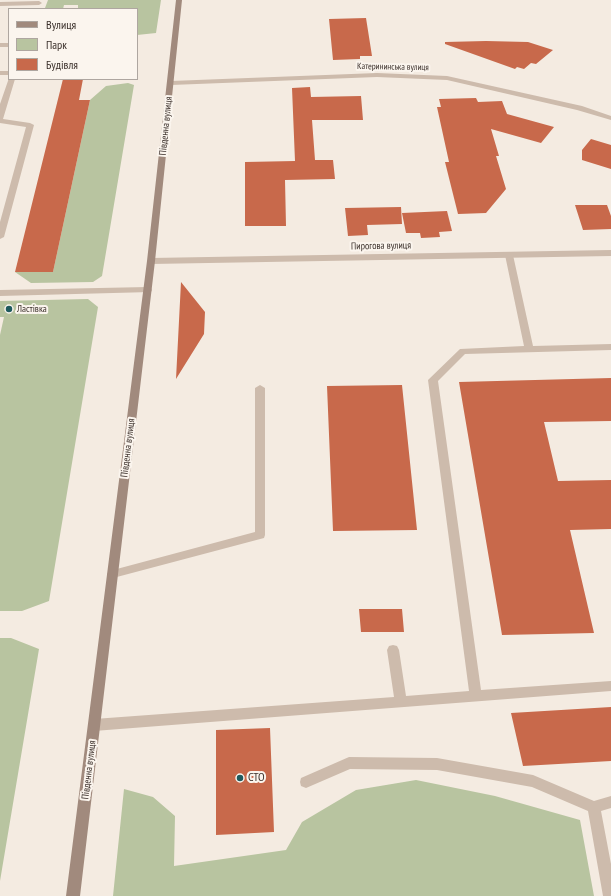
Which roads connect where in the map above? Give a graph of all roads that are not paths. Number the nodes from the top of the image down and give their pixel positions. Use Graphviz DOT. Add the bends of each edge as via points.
graph roads {
  1 [pos="179,0"];
  2 [pos="39,3"];
  3 [pos="0,4"];
  4 [pos="12,80"];
  5 [pos="171,83"];
  6 [pos="611,118"];
  7 [pos="0,120"];
  8 [pos="0,237"];
  9 [pos="611,253"];
  10 [pos="509,255"];
  11 [pos="151,261"];
  12 [pos="148,290"];
  13 [pos="0,293"];
  14 [pos="611,347"];
  15 [pos="530,349"];
  16 [pos="260,388"];
  17 [pos="113,574"];
  18 [pos="393,650"];
  19 [pos="611,686"];
  20 [pos="476,695"];
  21 [pos="401,701"];
  22 [pos="94,725"];
  23 [pos="306,782"];
  24 [pos="611,802"];
  25 [pos="594,807"];
  26 [pos="73,896"];
  27 [pos="610,896"];
  1 -- 5 [label="street, Південна вулиця"];
  2 -- 3 [label="street"];
  4 -- 7 [label="street"];
  5 -- 6 [label="street, Катерининська вулиця" via="377,75 447,78 579,108"];
  5 -- 11 [label="street, Південна вулиця"];
  7 -- 8 [label="street" via="30,125"];
  9 -- 10 [label="street, Пирогова вулиця"];
  10 -- 11 [label="street, Пирогова вулиця"];
  10 -- 15 [label="street"];
  11 -- 12 [label="street, Південна вулиця"];
  12 -- 13 [label="street"];
  12 -- 17 [label="street, Південна вулиця"];
  14 -- 15 [label="street"];
  15 -- 20 [label="street" via="463,350 434,380"];
  16 -- 17 [label="street" via="260,535"];
  17 -- 22 [label="street, Південна вулиця"];
  18 -- 21 [label="street"];
  19 -- 20 [label="street"];
  20 -- 21 [label="street"];
  21 -- 22 [label="street"];
  22 -- 26 [label="street, Південна вулиця"];
  23 -- 25 [label="street" via="349,763 437,764 533,781"];
  24 -- 25 [label="street"];
  25 -- 27 [label="street"];
}
